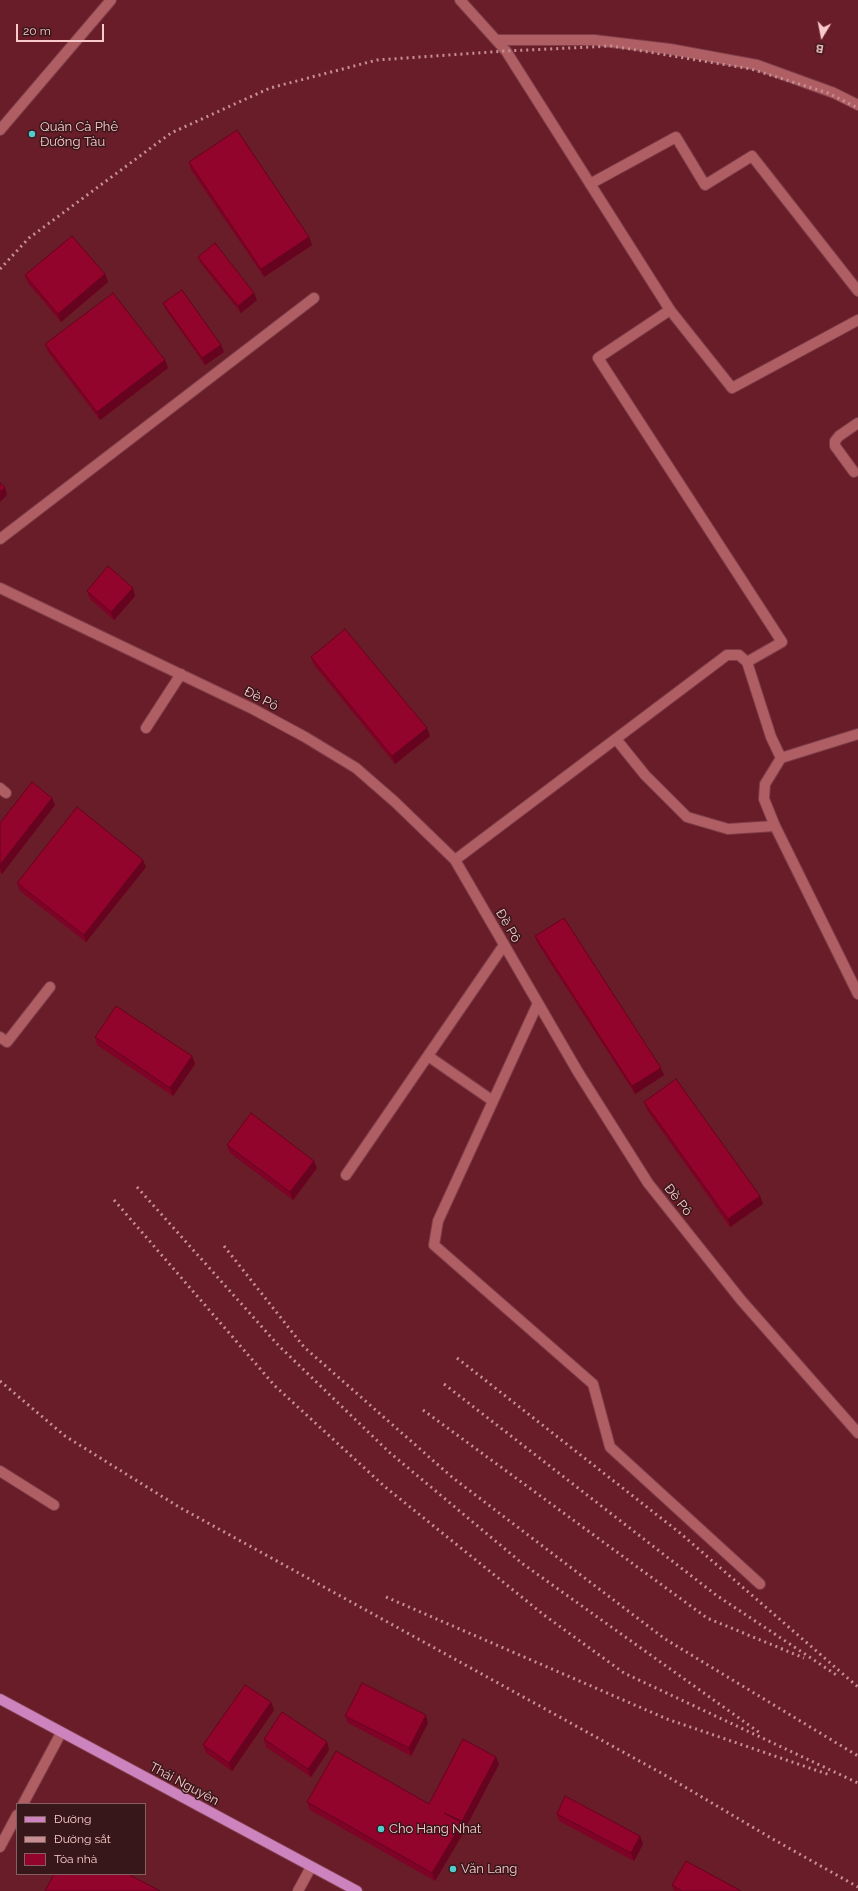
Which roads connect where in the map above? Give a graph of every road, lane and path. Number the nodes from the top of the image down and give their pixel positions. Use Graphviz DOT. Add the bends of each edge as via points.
graph roads {
  1 [pos="111,0"];
  2 [pos="460,0"];
  3 [pos="496,40"];
  4 [pos="858,106"];
  5 [pos="0,130"];
  6 [pos="590,184"];
  7 [pos="858,291"];
  8 [pos="314,298"];
  9 [pos="670,310"];
  10 [pos="858,320"];
  11 [pos="858,423"];
  12 [pos="854,472"];
  13 [pos="0,539"];
  14 [pos="0,588"];
  15 [pos="747,662"];
  16 [pos="181,674"];
  17 [pos="146,728"];
  18 [pos="858,734"];
  19 [pos="616,739"];
  20 [pos="781,758"];
  21 [pos="775,826"];
  22 [pos="455,860"];
  23 [pos="504,945"];
  24 [pos="50,987"];
  25 [pos="858,994"];
  26 [pos="538,1003"];
  27 [pos="4,1039"];
  28 [pos="428,1056"];
  29 [pos="493,1101"];
  30 [pos="346,1175"];
  31 [pos="858,1433"];
  32 [pos="0,1471"];
  33 [pos="54,1506"];
  34 [pos="760,1584"];
  35 [pos="0,1699"];
  36 [pos="61,1733"];
  37 [pos="24,1803"];
  38 [pos="16,1817"];
  39 [pos="0,1847"];
  40 [pos="311,1867"];
  41 [pos="298,1891"];
  42 [pos="357,1891"];
  1 -- 5 [label="street"];
  2 -- 3 [label="street"];
  3 -- 4 [label="street" via="594,40 678,50 757,65 834,93"];
  3 -- 6 [label="street" via="506,51"];
  6 -- 7 [label="street" via="676,137 706,185 752,156"];
  6 -- 9 [label="street"];
  8 -- 13 [label="street"];
  9 -- 10 [label="street" via="732,388"];
  9 -- 15 [label="street" via="598,358 782,642"];
  11 -- 12 [label="street" via="835,441 835,446"];
  14 -- 16 [label="street, Đề Pô"];
  15 -- 19 [label="street" via="739,655 727,655"];
  15 -- 20 [label="street" via="771,737"];
  16 -- 17 [label="street"];
  16 -- 22 [label="street, Đề Pô" via="254,709 356,768 396,802"];
  18 -- 20 [label="street"];
  19 -- 21 [label="street" via="645,775 688,817 728,829"];
  19 -- 22 [label="street"];
  20 -- 21 [label="street" via="765,784 764,799"];
  21 -- 25 [label="street"];
  22 -- 23 [label="street, Đề Pô"];
  23 -- 26 [label="street, Đề Pô"];
  23 -- 28 [label="street"];
  24 -- 27 [label="street"];
  26 -- 29 [label="street"];
  26 -- 31 [label="street, Đề Pô" via="648,1183 741,1300"];
  28 -- 29 [label="street"];
  28 -- 30 [label="street"];
  29 -- 34 [label="street" via="438,1221 434,1245 593,1384 610,1447"];
  32 -- 33 [label="street"];
  35 -- 36 [label="main road, Thái Nguyên"];
  36 -- 37 [label="street"];
  36 -- 40 [label="main road, Thái Nguyên"];
  38 -- 39 [label="street"];
  40 -- 41 [label="street"];
  40 -- 42 [label="main road, Thái Nguyên"];
}
